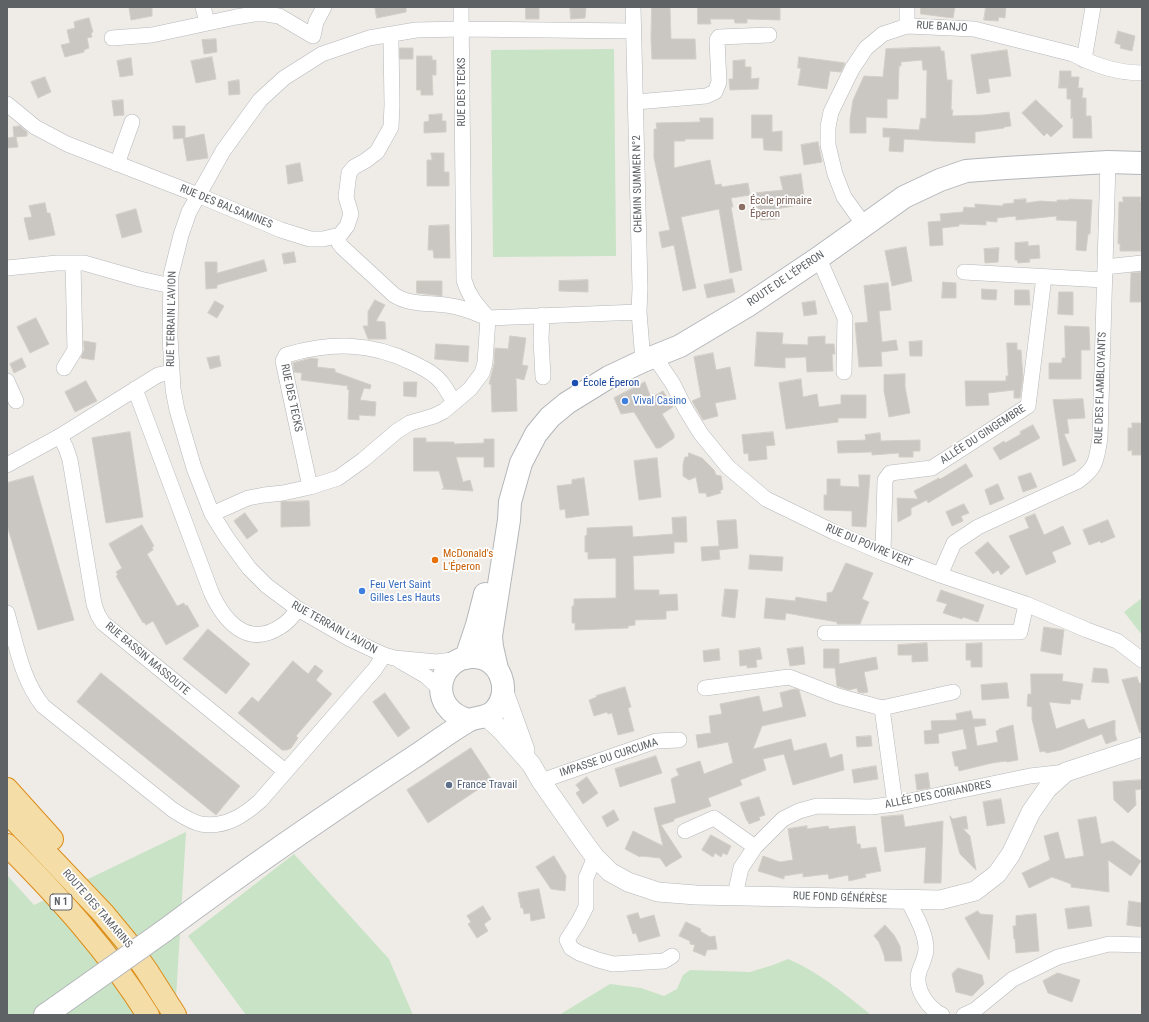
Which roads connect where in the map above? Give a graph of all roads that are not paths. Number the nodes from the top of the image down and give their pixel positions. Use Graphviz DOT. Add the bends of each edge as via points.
graph roads {
  1 [pos="203,7"];
  2 [pos="324,7"];
  3 [pos="461,7"];
  4 [pos="633,7"];
  5 [pos="907,7"];
  6 [pos="1093,7"];
  7 [pos="207,22"];
  8 [pos="907,26"];
  9 [pos="462,29"];
  10 [pos="633,31"];
  11 [pos="389,34"];
  12 [pos="769,35"];
  13 [pos="313,36"];
  14 [pos="112,38"];
  15 [pos="322,54"];
  16 [pos="1084,60"];
  17 [pos="1142,73"];
  18 [pos="636,102"];
  19 [pos="7,104"];
  20 [pos="132,122"];
  21 [pos="1108,162"];
  22 [pos="1142,163"];
  23 [pos="116,164"];
  24 [pos="198,195"];
  25 [pos="864,225"];
  26 [pos="338,236"];
  27 [pos="816,259"];
  28 [pos="73,263"];
  29 [pos="1142,263"];
  30 [pos="7,268"];
  31 [pos="964,272"];
  32 [pos="1104,273"];
  33 [pos="1044,277"];
  34 [pos="171,286"];
  35 [pos="639,312"];
  36 [pos="542,315"];
  37 [pos="488,318"];
  38 [pos="649,358"];
  39 [pos="64,368"];
  40 [pos="172,372"];
  41 [pos="844,372"];
  42 [pos="543,377"];
  43 [pos="7,381"];
  44 [pos="135,389"];
  45 [pos="16,401"];
  46 [pos="454,402"];
  47 [pos="60,436"];
  48 [pos="7,465"];
  49 [pos="310,487"];
  50 [pos="212,514"];
  51 [pos="509,520"];
  52 [pos="883,553"];
  53 [pos="940,575"];
  54 [pos="1026,604"];
  55 [pos="298,609"];
  56 [pos="7,613"];
  57 [pos="825,633"];
  58 [pos="389,657"];
  59 [pos="464,658"];
  60 [pos="1142,660"];
  61 [pos="497,669"];
  62 [pos="705,688"];
  63 [pos="504,692"];
  64 [pos="953,692"];
  65 [pos="444,698"];
  66 [pos="882,708"];
  67 [pos="478,719"];
  68 [pos="679,740"];
  69 [pos="1142,747"];
  70 [pos="403,764"];
  71 [pos="531,764"];
  72 [pos="285,771"];
  73 [pos="1066,772"];
  74 [pos="541,781"];
  75 [pos="7,789"];
  76 [pos="895,804"];
  77 [pos="7,812"];
  78 [pos="685,831"];
  79 [pos="7,845"];
  80 [pos="755,847"];
  81 [pos="595,857"];
  82 [pos="735,895"];
  83 [pos="908,900"];
  84 [pos="103,913"];
  85 [pos="1142,945"];
  86 [pos="672,956"];
  87 [pos="52,1011"];
  88 [pos="148,1015"];
  89 [pos="175,1015"];
  90 [pos="942,1015"];
  91 [pos="964,1015"];
  1 -- 7 [label="street"];
  2 -- 13 [label="street" via="316,22"];
  3 -- 9 [label="street, RUE DES TECKS"];
  4 -- 10 [label="street, CHEMIN SUMMER N°2"];
  5 -- 8 [label="street"];
  6 -- 16 [label="street"];
  7 -- 13 [label="street" via="266,14 279,16"];
  7 -- 14 [label="street" via="170,32"];
  8 -- 16 [label="street, RUE BANJO" via="974,29 1073,54"];
  8 -- 25 [label="street, RUE BANJO" via="884,34 866,48 852,69 831,112 828,145 834,174 844,197"];
  9 -- 10 [label="street"];
  9 -- 11 [label="street, RUE TERRAIN L'AVION" via="416,30"];
  9 -- 37 [label="street, RUE DES TECKS" via="464,280 473,302"];
  10 -- 18 [label="street, CHEMIN SUMMER N°2"];
  11 -- 15 [label="street, RUE TERRAIN L'AVION"];
  11 -- 26 [label="street" via="391,127 377,152 349,173 346,197 351,214 347,226"];
  12 -- 18 [label="street" via="720,37 717,40 718,82 715,92 706,96"];
  13 -- 15 [label="street"];
  15 -- 24 [label="street, RUE TERRAIN L'AVION" via="284,78 260,100 223,151"];
  16 -- 17 [label="street, RUE BANJO" via="1112,70"];
  18 -- 35 [label="street, CHEMIN SUMMER N°2"];
  19 -- 23 [label="street, RUE DES BALSAMINES" via="49,135"];
  20 -- 23 [label="street"];
  21 -- 22 [label="main road, ROUTE DE L'ÉPERON"];
  21 -- 25 [label="main road, ROUTE DE L'ÉPERON" via="966,171 904,197"];
  21 -- 32 [label="street, RUE DES FLAMBLOYANTS"];
  23 -- 24 [label="street, RUE DES BALSAMINES"];
  24 -- 26 [label="street, RUE DES BALSAMINES" via="281,230 310,239"];
  24 -- 34 [label="street, RUE TERRAIN L'AVION" via="181,235 171,275"];
  25 -- 27 [label="main road, ROUTE DE L'ÉPERON"];
  26 -- 37 [label="street" via="342,247 401,300 452,306"];
  27 -- 38 [label="main road, ROUTE DE L'ÉPERON" via="747,306 680,346"];
  27 -- 41 [label="street" via="823,268 844,318"];
  28 -- 30 [label="street"];
  28 -- 34 [label="street" via="84,263"];
  28 -- 39 [label="street" via="75,350"];
  29 -- 32 [label="street"];
  31 -- 33 [label="street"];
  32 -- 33 [label="street"];
  32 -- 53 [label="street, RUE DES FLAMBLOYANTS" via="1100,438 1096,461 1090,472 1078,481 978,527 954,543"];
  33 -- 52 [label="street, ALLÉE DU GINGEMBRE" via="1028,406 932,468 890,473 885,480"];
  34 -- 40 [label="street, RUE TERRAIN L'AVION"];
  35 -- 36 [label="street"];
  35 -- 38 [label="street, CHEMIN SUMMER N°2"];
  36 -- 37 [label="street"];
  36 -- 42 [label="street"];
  37 -- 46 [label="street" via="482,373 470,389"];
  38 -- 51 [label="main road, ROUTE DE L'ÉPERON" via="609,377 567,403 550,417 536,434 521,463 510,502"];
  38 -- 52 [label="street, RUE DU POIVRE VERT" via="673,384 701,434 728,467 766,499"];
  40 -- 44 [label="street" via="158,375"];
  40 -- 50 [label="street, RUE TERRAIN L'AVION" via="177,410 185,439"];
  43 -- 45 [label="street"];
  44 -- 47 [label="street"];
  44 -- 55 [label="street" via="211,592 228,621 256,636 282,627"];
  46 -- 49 [label="street" via="444,411 396,431 338,478"];
  46 -- 49 [label="street, RUE DES TECKS" via="440,381 425,369 375,349 342,345 286,355 283,361"];
  47 -- 48 [label="street"];
  47 -- 72 [label="street, RUE BASSIN MASSOUTE" via="70,460 94,604 103,623"];
  49 -- 50 [label="street" via="248,498"];
  50 -- 55 [label="street, RUE TERRAIN L'AVION" via="249,568 267,586"];
  51 -- 59 [label="main road, ROUTE DE L'ÉPERON" via="490,574 477,625"];
  51 -- 61 [label="main road, ROUTE DE L'ÉPERON" via="491,636"];
  52 -- 53 [label="street, RUE DU POIVRE VERT"];
  53 -- 54 [label="street, RUE DU POIVRE VERT"];
  54 -- 57 [label="street" via="1020,632"];
  54 -- 60 [label="street, RUE DU POIVRE VERT" via="1117,641"];
  55 -- 58 [label="street, RUE TERRAIN L'AVION"];
  56 -- 72 [label="street" via="29,683 43,706 186,818 200,824 214,824 229,822 246,814"];
  58 -- 59 [label="street, RUE TERRAIN L'AVION" via="437,662"];
  58 -- 65 [label="street, RUE TERRAIN L'AVION" via="426,676"];
  58 -- 72 [label="street" via="375,669"];
  59 -- 61 [label="main road" via="482,659"];
  59 -- 65 [label="main road" via="451,666 443,677"];
  61 -- 63 [label="main road" via="503,680"];
  62 -- 66 [label="street" via="789,677 838,696"];
  63 -- 67 [label="main road" via="499,706"];
  63 -- 71 [label="street, RUE FOND GÉNÉRÈSE"];
  64 -- 66 [label="street"];
  65 -- 67 [label="main road" via="452,713 460,718"];
  65 -- 70 [label="main road" via="428,736"];
  66 -- 76 [label="street"];
  67 -- 70 [label="main road"];
  67 -- 71 [label="street, RUE FOND GÉNÉRÈSE" via="502,731"];
  68 -- 74 [label="street, IMPASSE DU CURCUMA" via="656,741"];
  69 -- 73 [label="street, RUE FOND GÉNÉRÈSE"];
  70 -- 87 [label="main road, bridge" via="262,859"];
  71 -- 74 [label="street, RUE FOND GÉNÉRÈSE"];
  73 -- 76 [label="street, ALLÉE DES CORIANDRES" via="1030,776"];
  73 -- 83 [label="street, RUE FOND GÉNÉRÈSE" via="1047,789 1031,812 1011,854 997,874 974,890 940,900"];
  74 -- 81 [label="street, RUE FOND GÉNÉRÈSE"];
  75 -- 84 [label="highway" via="59,848"];
  76 -- 80 [label="street, ALLÉE DES CORIANDRES" via="817,806 799,810 783,819"];
  77 -- 84 [label="highway, ROUTE DES TAMARINS / N 1"];
  78 -- 80 [label="street" via="714,818"];
  79 -- 88 [label="highway, ROUTE DES TAMARINS / N 1" via="55,895 112,962"];
  80 -- 82 [label="street, ALLÉE DES CORIANDRES" via="741,868"];
  81 -- 82 [label="street, RUE FOND GÉNÉRÈSE" via="610,872 628,882 658,892"];
  81 -- 86 [label="street" via="586,878 586,907 567,940 571,948 613,964 664,961"];
  82 -- 83 [label="street, RUE FOND GÉNÉRÈSE"];
  83 -- 90 [label="street" via="924,936 926,950 918,974 918,987 924,999"];
  84 -- 89 [label="highway, ROUTE DES TAMARINS / N 1" via="131,948"];
  85 -- 91 [label="street" via="1109,944 1058,957 1013,979 975,1010"];
}
